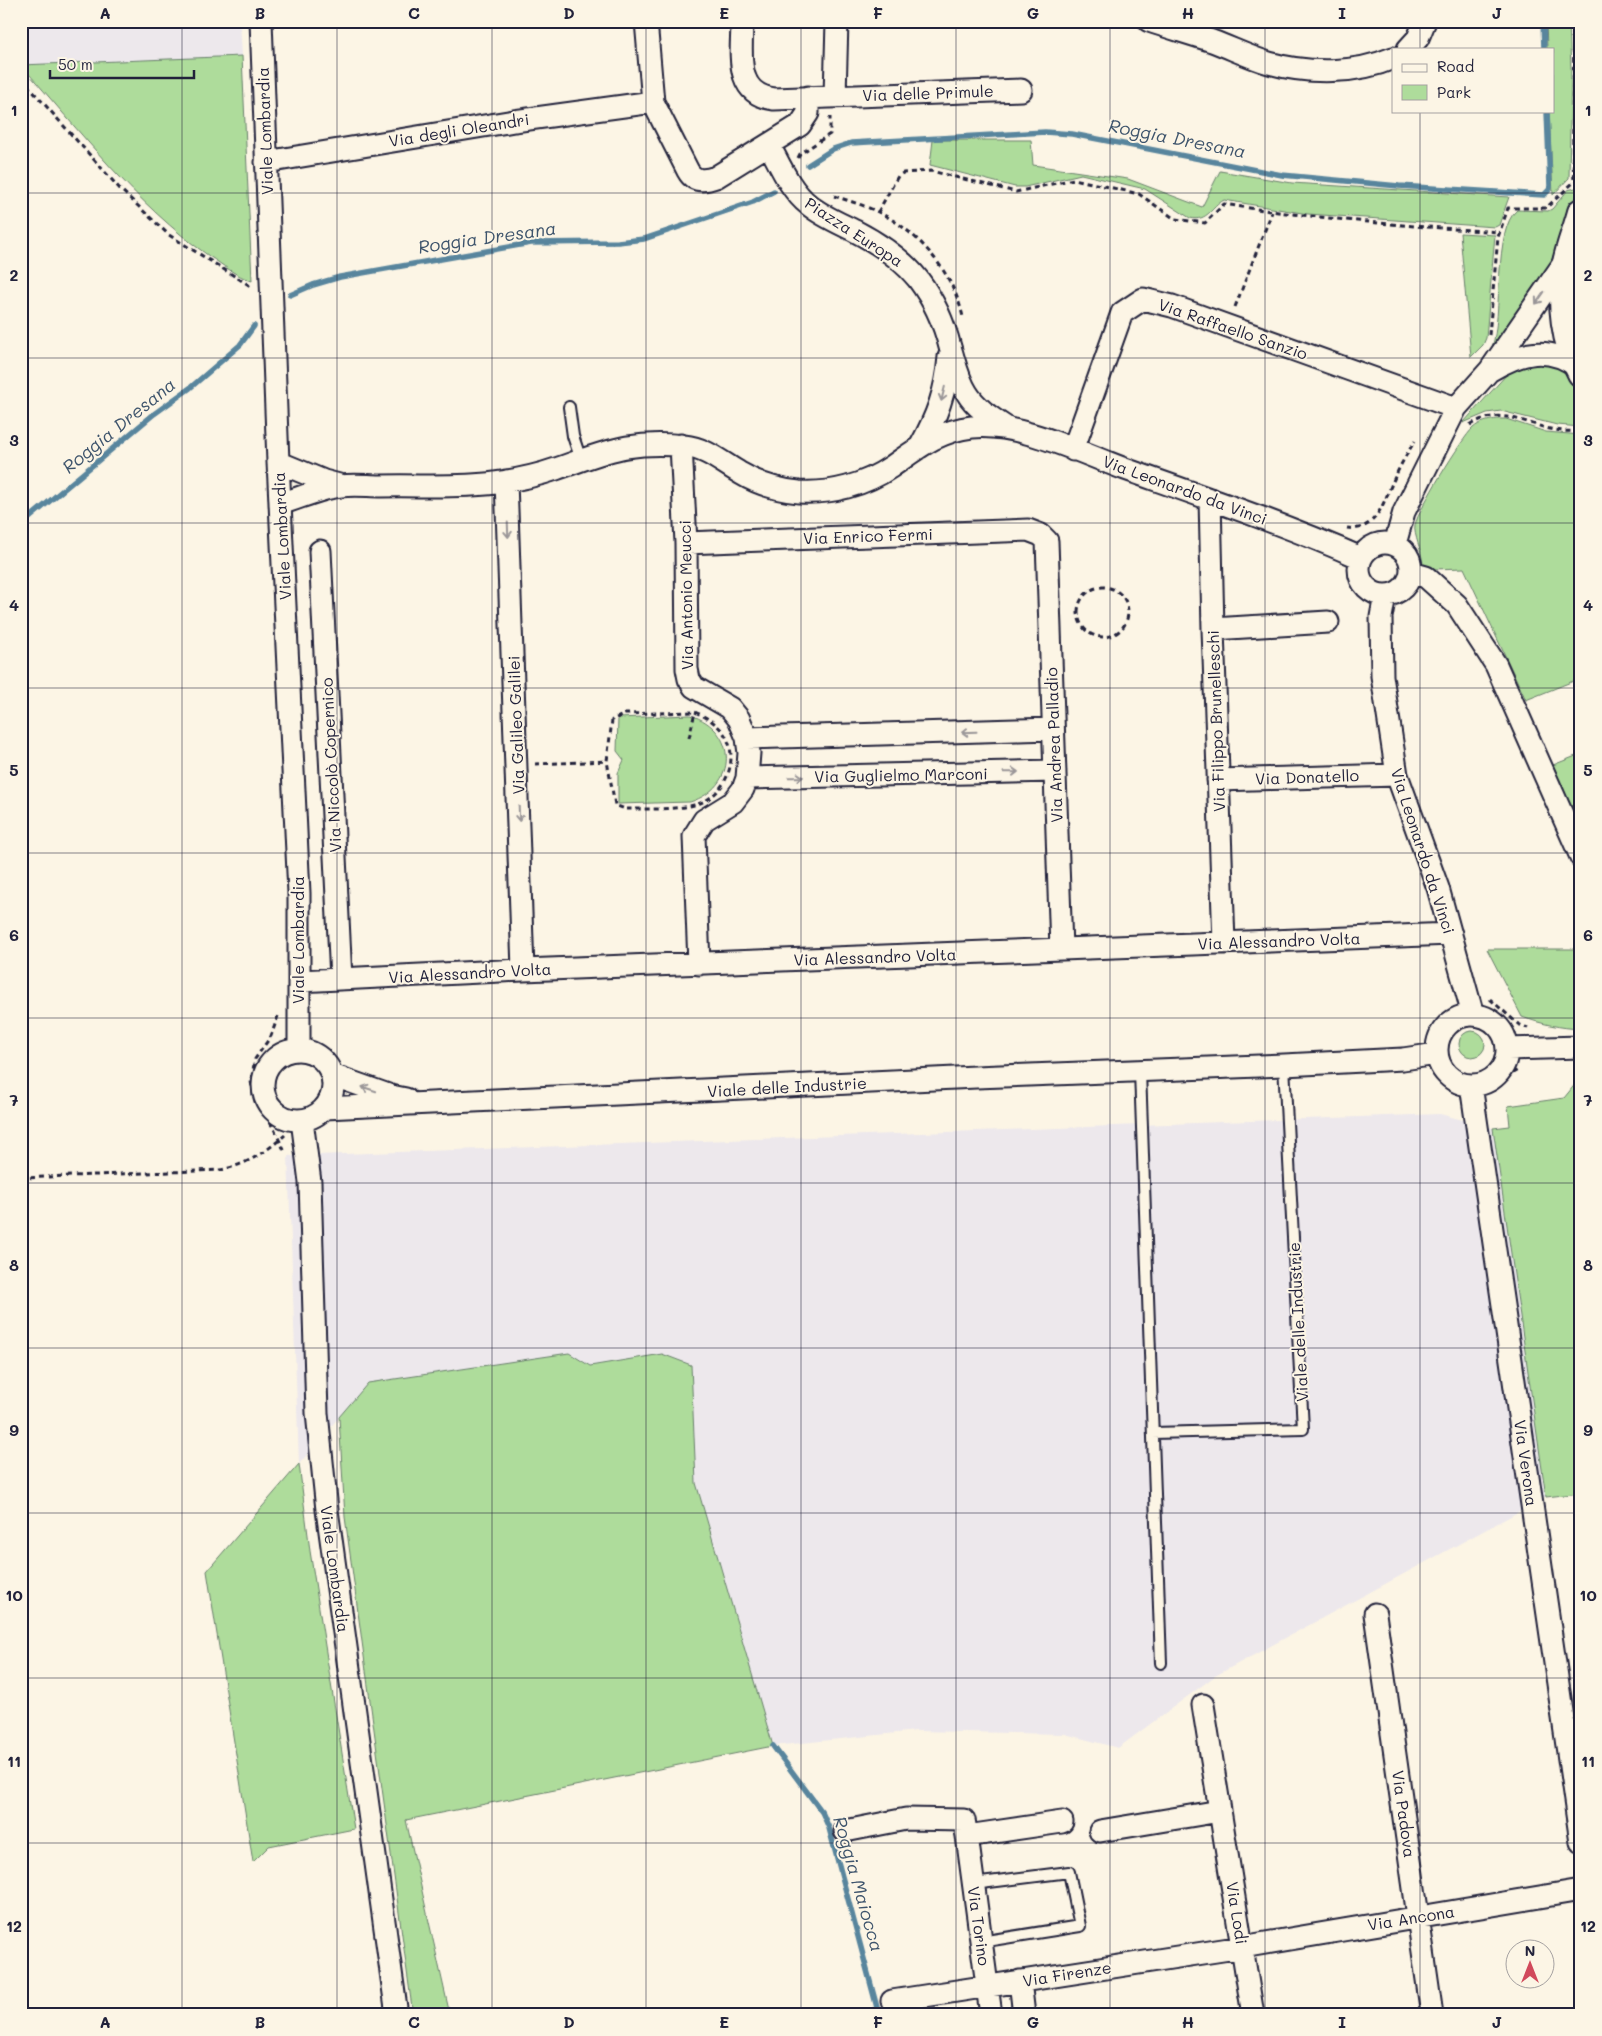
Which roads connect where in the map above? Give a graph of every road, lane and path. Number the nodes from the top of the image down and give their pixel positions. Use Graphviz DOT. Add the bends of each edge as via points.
graph roads {
  1 [pos="261,21"];
  2 [pos="646,21"];
  3 [pos="742,21"];
  4 [pos="837,21"];
  5 [pos="1149,21"];
  6 [pos="1425,21"];
  7 [pos="1573,21"];
  8 [pos="1212,31"];
  9 [pos="1409,48"];
  10 [pos="1392,58"];
  11 [pos="21,78"];
  12 [pos="1021,90"];
  13 [pos="834,96"];
  14 [pos="808,97"];
  15 [pos="653,102"];
  16 [pos="769,145"];
  17 [pos="266,162"];
  18 [pos="800,165"];
  19 [pos="1581,181"];
  20 [pos="832,196"];
  21 [pos="878,212"];
  22 [pos="1272,212"];
  23 [pos="1581,212"];
  24 [pos="1500,232"];
  25 [pos="1574,244"];
  26 [pos="272,296"];
  27 [pos="964,321"];
  28 [pos="1228,326"];
  29 [pos="950,346"];
  30 [pos="1490,370"];
  31 [pos="1580,370"];
  32 [pos="569,407"];
  33 [pos="1456,408"];
  34 [pos="1469,426"];
  35 [pos="1007,428"];
  36 [pos="1581,432"];
  37 [pos="681,445"];
  38 [pos="920,447"];
  39 [pos="1073,450"];
  40 [pos="581,460"];
  41 [pos="278,462"];
  42 [pos="506,481"];
  43 [pos="343,486"];
  44 [pos="1210,499"];
  45 [pos="280,504"];
  46 [pos="1047,541"];
  47 [pos="686,544"];
  48 [pos="1395,544"];
  49 [pos="320,551"];
  50 [pos="1361,558"];
  51 [pos="1412,573"];
  52 [pos="1385,595"];
  53 [pos="1328,622"];
  54 [pos="1213,630"];
  55 [pos="1095,636"];
  56 [pos="695,712"];
  57 [pos="1053,729"];
  58 [pos="688,738"];
  59 [pos="747,738"];
  60 [pos="606,761"];
  61 [pos="517,763"];
  62 [pos="1055,771"];
  63 [pos="1396,774"];
  64 [pos="747,778"];
  65 [pos="1218,780"];
  66 [pos="1581,857"];
  67 [pos="1451,934"];
  68 [pos="1224,943"];
  69 [pos="1061,949"];
  70 [pos="699,964"];
  71 [pos="523,970"];
  72 [pos="341,979"];
  73 [pos="299,981"];
  74 [pos="1487,991"];
  75 [pos="1473,1014"];
  76 [pos="1536,1030"];
  77 [pos="1581,1047"];
  78 [pos="1508,1049"];
  79 [pos="299,1050"];
  80 [pos="1437,1054"];
  81 [pos="1284,1065"];
  82 [pos="1140,1071"];
  83 [pos="332,1075"];
  84 [pos="1471,1085"];
  85 [pos="433,1103"];
  86 [pos="325,1108"];
  87 [pos="302,1120"];
  88 [pos="21,1178"];
  89 [pos="1153,1432"];
  90 [pos="1375,1614"];
  91 [pos="1161,1663"];
  92 [pos="1204,1705"];
  93 [pos="1220,1811"];
  94 [pos="1062,1822"];
  95 [pos="845,1831"];
  96 [pos="1100,1831"];
  97 [pos="966,1836"];
  98 [pos="1581,1842"];
  99 [pos="973,1884"];
  100 [pos="1581,1890"];
  101 [pos="1418,1916"];
  102 [pos="980,1942"];
  103 [pos="1242,1947"];
  104 [pos="1020,1981"];
  105 [pos="987,1986"];
  106 [pos="892,2001"];
  107 [pos="397,2015"];
  108 [pos="991,2015"];
  109 [pos="1024,2015"];
  110 [pos="1253,2015"];
  111 [pos="1432,2015"];
  1 -- 17 [label="street, Viale Lombardia"];
  2 -- 15 [label="street"];
  3 -- 14 [label="street, Via delle Primule" via="743,72 750,88 768,98"];
  4 -- 13 [label="street"];
  5 -- 8 [label="street"];
  6 -- 9 [label="street" via="1418,38"];
  7 -- 19 [label="path" via="1573,163 1574,182"];
  8 -- 10 [label="street" via="1262,61 1298,69 1341,70"];
  11 -- 26 [label="path" via="121,190 169,235 230,275"];
  12 -- 13 [label="street, Via delle Primule"];
  13 -- 14 [label="street, Via delle Primule"];
  14 -- 16 [label="street" via="808,113 800,126"];
  14 -- 18 [label="path" via="830,117 830,134 800,154"];
  15 -- 16 [label="street" via="690,175 698,180 716,177"];
  15 -- 17 [label="street, Via degli Oleandri" via="514,121"];
  16 -- 29 [label="street, Piazza Europa" via="803,200 884,248 907,267 929,296"];
  17 -- 26 [label="street, Viale Lombardia"];
  20 -- 21 [label="path"];
  21 -- 22 [label="path" via="898,176 928,170 1016,192 1074,178 1139,194 1175,219 1205,223 1224,204"];
  21 -- 27 [label="path" via="910,232 927,248 952,286"];
  22 -- 24 [label="path"];
  22 -- 28 [label="path"];
  23 -- 25 [label="street"];
  25 -- 30 [label="street, one-way"];
  25 -- 31 [label="street" via="1564,285 1564,313 1571,349"];
  26 -- 41 [label="street, Viale Lombardia"];
  28 -- 33 [label="street, Via Raffaello Sanzio"];
  28 -- 39 [label="street, Via Raffaello Sanzio" via="1143,299 1122,313"];
  29 -- 35 [label="street, Via Leonardo da Vinci" via="956,371 968,395 990,417"];
  29 -- 38 [label="street, Via Leonardo da Vinci, one-way" via="942,400"];
  30 -- 31 [label="street" via="1514,358 1541,353 1557,355"];
  30 -- 33 [label="street"];
  32 -- 40 [label="lane" via="573,436"];
  33 -- 48 [label="street" via="1404,512"];
  34 -- 36 [label="path" via="1505,416 1553,430"];
  35 -- 38 [label="street, Via Leonardo da Vinci" via="962,429"];
  35 -- 39 [label="street, Via Leonardo da Vinci"];
  37 -- 38 [label="street, Via Leonardo da Vinci" via="704,450 765,485 812,492 870,479"];
  37 -- 40 [label="street, Via Leonardo da Vinci" via="626,447"];
  37 -- 47 [label="street, Via Antonio Meucci"];
  39 -- 44 [label="street, Via Leonardo da Vinci"];
  40 -- 42 [label="street, Via Leonardo da Vinci" via="530,477"];
  41 -- 43 [label="street, Via Leonardo da Vinci"];
  41 -- 45 [label="street, Viale Lombardia"];
  42 -- 43 [label="street, Via Leonardo da Vinci"];
  42 -- 61 [label="street, Via Galileo Galilei, one-way"];
  43 -- 45 [label="street, Via Leonardo da Vinci"];
  44 -- 50 [label="street, Via Leonardo da Vinci"];
  44 -- 54 [label="street, Via Filippo Brunelleschi"];
  45 -- 73 [label="street, Viale Lombardia" via="299,893"];
  46 -- 47 [label="street, Via Enrico Fermi" via="1028,530"];
  46 -- 57 [label="street, Via Andrea Palladio"];
  47 -- 59 [label="street, Via Antonio Meucci" via="688,679 694,687 730,708"];
  48 -- 50 [label="street" via="1374,544"];
  48 -- 51 [label="street" via="1410,558"];
  49 -- 72 [label="street, Via Niccolò Copernico"];
  50 -- 52 [label="street" via="1360,579 1366,588"];
  51 -- 52 [label="street" via="1404,587"];
  51 -- 66 [label="street" via="1426,577 1457,606 1496,665"];
  52 -- 63 [label="street, Via Leonardo da Vinci" via="1381,617 1382,676"];
  53 -- 54 [label="street"];
  54 -- 65 [label="street, Via Filippo Brunelleschi"];
  55 -- 55 [label="path" via="1108,637 1120,631 1127,620 1127,606 1121,595 1110,588 1097,587 1085,594 1078,604 1078,618 1084,630"];
  56 -- 58 [label="path"];
  56 -- 60 [label="path" via="616,716 612,720"];
  56 -- 60 [label="path" via="712,720 724,733 730,750 730,768 724,784 711,798 695,805 625,809 613,801"];
  57 -- 59 [label="street, one-way"];
  57 -- 62 [label="street, Via Andrea Palladio"];
  59 -- 64 [label="street, Via Antonio Meucci"];
  60 -- 61 [label="path"];
  61 -- 71 [label="street, Via Galileo Galilei, one-way"];
  64 -- 62 [label="street, Via Guglielmo Marconi, one-way"];
  62 -- 69 [label="street, Via Andrea Palladio"];
  63 -- 65 [label="street, Via Donatello"];
  63 -- 67 [label="street, Via Leonardo da Vinci" via="1438,888"];
  64 -- 70 [label="street, Via Antonio Meucci" via="733,802 704,820 694,836"];
  65 -- 68 [label="street, Via Filippo Brunelleschi"];
  67 -- 68 [label="street, Via Alessandro Volta"];
  67 -- 75 [label="street, Via Leonardo da Vinci"];
  68 -- 69 [label="street, Via Alessandro Volta"];
  69 -- 70 [label="street, Via Alessandro Volta"];
  70 -- 71 [label="street, Via Alessandro Volta"];
  71 -- 72 [label="street, Via Alessandro Volta"];
  72 -- 73 [label="street, Via Alessandro Volta"];
  73 -- 79 [label="street, Viale Lombardia"];
  74 -- 76 [label="path" via="1490,1000 1518,1024"];
  75 -- 78 [label="street" via="1484,1016 1501,1029"];
  75 -- 80 [label="street" via="1461,1016 1446,1026 1438,1042"];
  77 -- 78 [label="street"];
  78 -- 84 [label="street" via="1501,1070 1493,1078"];
  79 -- 83 [label="street" via="320,1057"];
  79 -- 87 [label="street" via="273,1061 264,1075 263,1086 265,1098 275,1111 290,1119"];
  80 -- 81 [label="street, Viale delle Industrie" via="1403,1059"];
  80 -- 84 [label="street" via="1452,1079"];
  81 -- 82 [label="street, Viale delle Industrie"];
  81 -- 89 [label="lane, Viale delle Industrie" via="1304,1429"];
  82 -- 85 [label="street, Viale delle Industrie"];
  82 -- 89 [label="lane"];
  85 -- 83 [label="street, Viale delle Industrie, one-way" via="391,1096"];
  83 -- 86 [label="street" via="331,1098"];
  84 -- 98 [label="street, Via Verona"];
  85 -- 86 [label="street, Viale delle Industrie"];
  86 -- 87 [label="street"];
  87 -- 88 [label="path" via="271,1148 240,1166 220,1170"];
  87 -- 107 [label="street, Viale Lombardia" via="310,1182 317,1413 327,1510"];
  89 -- 91 [label="lane"];
  90 -- 101 [label="street, Via Padova"];
  92 -- 93 [label="street, Via Lodi"];
  93 -- 96 [label="street"];
  93 -- 103 [label="street, Via Lodi"];
  94 -- 97 [label="street"];
  95 -- 97 [label="street" via="906,1819 964,1820"];
  97 -- 99 [label="street, Via Torino"];
  99 -- 102 [label="street, Via Torino"];
  99 -- 102 [label="lane" via="1069,1872 1080,1926"];
  100 -- 101 [label="street, Via Ancona"];
  101 -- 103 [label="street, Via Ancona"];
  101 -- 111 [label="street, Via Padova"];
  102 -- 105 [label="street, Via Torino"];
  103 -- 104 [label="street, Via Firenze"];
  103 -- 110 [label="street, Via Lodi"];
  104 -- 105 [label="street, Via Firenze"];
  104 -- 109 [label="street"];
  105 -- 106 [label="street, Via Firenze"];
  105 -- 108 [label="street, Via Torino"];
}
